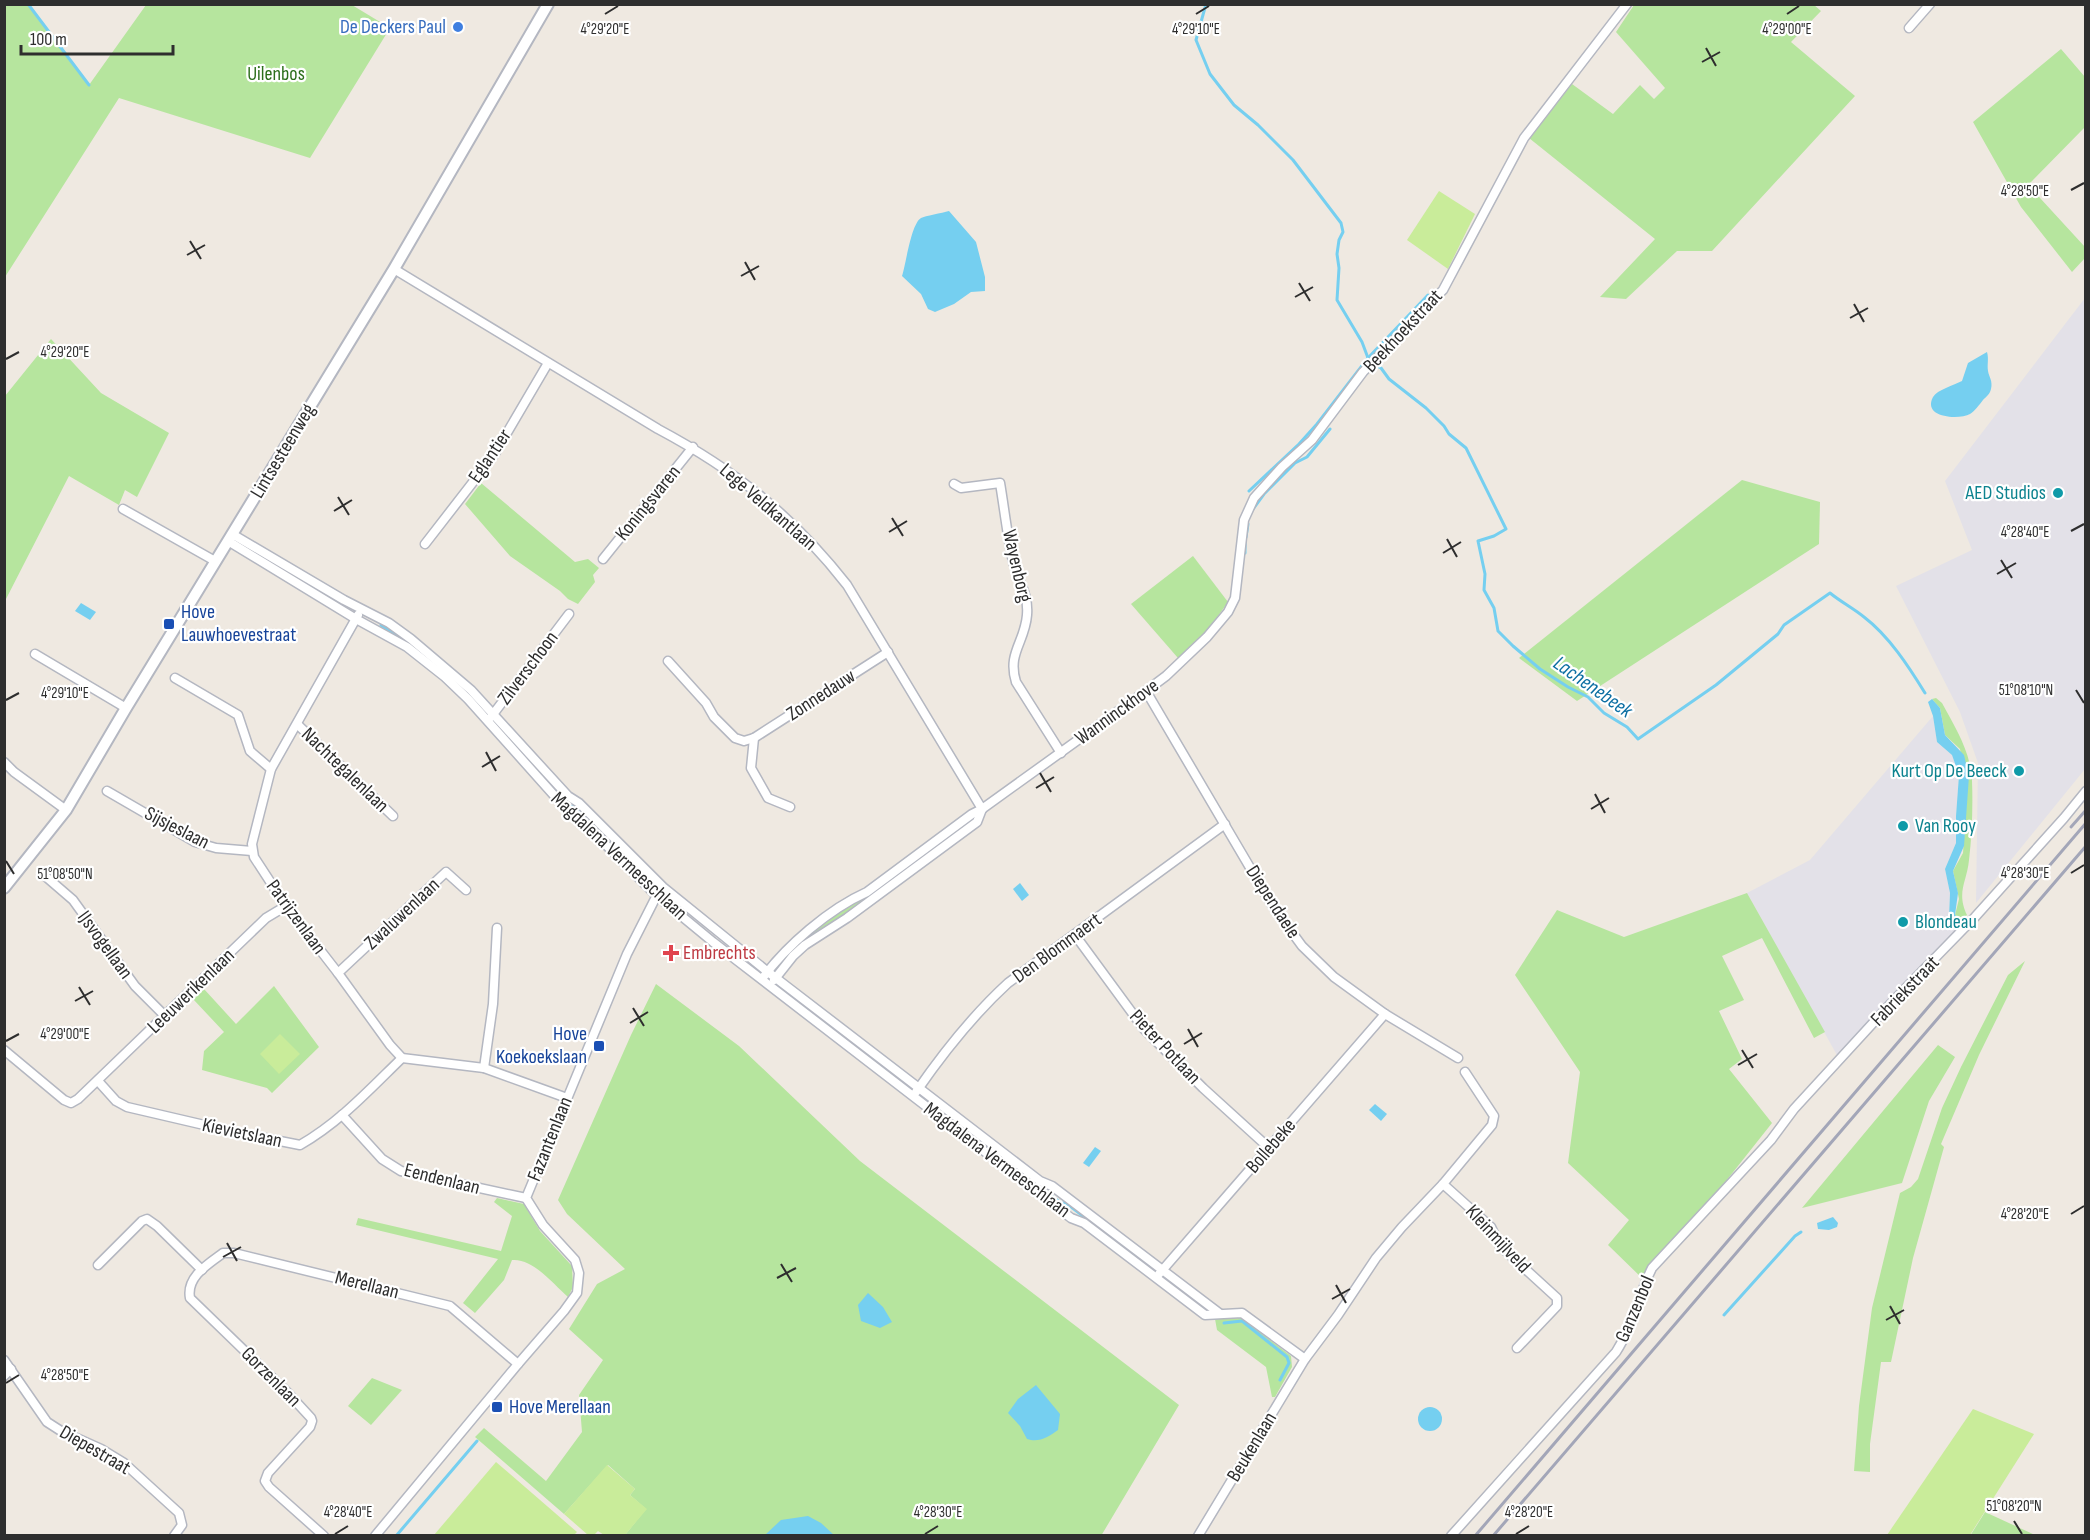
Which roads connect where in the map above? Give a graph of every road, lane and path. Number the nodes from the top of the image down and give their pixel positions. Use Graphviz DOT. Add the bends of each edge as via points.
graph roads {
  1 [pos="548,4"];
  2 [pos="1627,4"];
  3 [pos="1930,4"];
  4 [pos="1910,28"];
  5 [pos="394,268"];
  6 [pos="548,363"];
  7 [pos="693,447"];
  8 [pos="954,484"];
  9 [pos="123,509"];
  10 [pos="230,538"];
  11 [pos="425,544"];
  12 [pos="603,559"];
  13 [pos="215,561"];
  14 [pos="1235,598"];
  15 [pos="361,609"];
  16 [pos="569,614"];
  17 [pos="356,619"];
  18 [pos="888,652"];
  19 [pos="35,654"];
  20 [pos="668,661"];
  21 [pos="176,678"];
  22 [pos="1146,692"];
  23 [pos="126,708"];
  24 [pos="490,719"];
  25 [pos="298,724"];
  26 [pos="754,738"];
  27 [pos="1061,753"];
  28 [pos="4,762"];
  29 [pos="271,769"];
  30 [pos="2085,790"];
  31 [pos="107,791"];
  32 [pos="790,807"];
  33 [pos="982,809"];
  34 [pos="66,810"];
  35 [pos="393,816"];
  36 [pos="1225,824"];
  37 [pos="252,851"];
  38 [pos="44,875"];
  39 [pos="663,887"];
  40 [pos="4,888"];
  41 [pos="466,890"];
  42 [pos="656,895"];
  43 [pos="286,906"];
  44 [pos="497,928"];
  45 [pos="1075,934"];
  46 [pos="338,973"];
  47 [pos="765,976"];
  48 [pos="773,982"];
  49 [pos="1385,1014"];
  50 [pos="165,1016"];
  51 [pos="4,1050"];
  52 [pos="402,1058"];
  53 [pos="1458,1058"];
  54 [pos="484,1068"];
  55 [pos="1465,1072"];
  56 [pos="98,1081"];
  57 [pos="919,1088"];
  58 [pos="913,1097"];
  59 [pos="567,1098"];
  60 [pos="1794,1109"];
  61 [pos="342,1115"];
  62 [pos="1269,1148"];
  63 [pos="1443,1184"];
  64 [pos="526,1198"];
  65 [pos="98,1265"];
  66 [pos="202,1270"];
  67 [pos="1163,1270"];
  68 [pos="1156,1278"];
  69 [pos="1219,1313"];
  70 [pos="1517,1348"];
  71 [pos="1305,1359"];
  72 [pos="4,1360"];
  73 [pos="518,1364"];
  74 [pos="8,1373"];
  75 [pos="177,1535"];
  76 [pos="324,1536"];
  77 [pos="375,1536"];
  78 [pos="1198,1536"];
  79 [pos="1451,1536"];
  1 -- 5 [label="street, Lintsesteenweg"];
  2 -- 14 [label="street, Beekhoekstraat" via="1524,138 1443,291 1364,372 1312,440 1254,498 1244,520"];
  3 -- 4 [label="street"];
  5 -- 6 [label="street, Lege Veldkantlaan"];
  5 -- 10 [label="street, Lintsesteenweg"];
  6 -- 7 [label="street, Lege Veldkantlaan"];
  6 -- 11 [label="street, Eglantier" via="494,455"];
  7 -- 12 [label="street, Koningsvaren"];
  7 -- 18 [label="street, Lege Veldkantlaan" via="750,486 800,530 847,585"];
  8 -- 27 [label="street, Wayenborg" via="961,488 1000,483 1012,557 1027,603 1026,625 1013,658 1013,674"];
  9 -- 13 [label="street"];
  10 -- 13 [label="street, Lintsesteenweg"];
  10 -- 15 [label="street, Magdalena Vermeeschlaan"];
  10 -- 17 [label="street, Magdalena Vermeeschlaan"];
  13 -- 23 [label="street, Lintsesteenweg"];
  14 -- 22 [label="street, Wanninckhove" via="1221,622"];
  15 -- 17 [label="street"];
  15 -- 24 [label="street, Magdalena Vermeeschlaan" via="389,623 457,676"];
  16 -- 24 [label="street, Zilverschoon"];
  17 -- 24 [label="street, Magdalena Vermeeschlaan" via="407,647"];
  17 -- 25 [label="street"];
  18 -- 26 [label="street, Zonnedauw"];
  18 -- 33 [label="street, Lege Veldkantlaan"];
  19 -- 23 [label="street"];
  20 -- 26 [label="street" via="735,738"];
  21 -- 29 [label="street" via="238,715 250,751"];
  22 -- 27 [label="street, Wanninckhove"];
  22 -- 36 [label="street, Diependaele"];
  23 -- 34 [label="street, Lintsesteenweg"];
  24 -- 39 [label="street, Magdalena Vermeeschlaan"];
  24 -- 42 [label="street, Magdalena Vermeeschlaan" via="568,811"];
  25 -- 29 [label="street"];
  25 -- 35 [label="street, Nachtegalenlaan"];
  26 -- 32 [label="street" via="751,768 768,798"];
  27 -- 33 [label="street, Wanninckhove"];
  28 -- 34 [label="street"];
  29 -- 37 [label="street"];
  30 -- 60 [label="street, Fabriekstraat" via="1955,939 1894,999"];
  31 -- 37 [label="street, Sijsjeslaan" via="195,842"];
  33 -- 47 [label="street, Wanninckhove" via="798,939"];
  33 -- 48 [label="street, Wanninckhove" via="976,822 805,945"];
  34 -- 40 [label="street, Lintsesteenweg"];
  36 -- 45 [label="street, Den Blommaert"];
  36 -- 49 [label="street, Diependaele" via="1272,905 1302,946 1334,977"];
  37 -- 43 [label="street, Patrijzenlaan"];
  38 -- 50 [label="street, IJsvogellaan" via="73,900 135,986"];
  39 -- 42 [label="street, Fazantenlaan"];
  39 -- 47 [label="street, Magdalena Vermeeschlaan"];
  41 -- 46 [label="street, Zwaluwenlaan" via="446,872"];
  42 -- 47 [label="street, Magdalena Vermeeschlaan"];
  42 -- 59 [label="street, Fazantenlaan"];
  43 -- 46 [label="street, Patrijzenlaan"];
  43 -- 50 [label="street, Leeuwerikenlaan" via="266,918"];
  44 -- 54 [label="street" via="493,1004"];
  45 -- 57 [label="street, Den Blommaert" via="991,999"];
  45 -- 62 [label="street, Pieter Potlaan" via="1144,1029"];
  46 -- 52 [label="street, Patrijzenlaan"];
  47 -- 48 [label="street, Magdalena Vermeeschlaan"];
  48 -- 57 [label="street, Magdalena Vermeeschlaan"];
  48 -- 58 [label="street, Magdalena Vermeeschlaan"];
  49 -- 53 [label="street, Diependaele"];
  49 -- 62 [label="street, Bollebeke"];
  50 -- 56 [label="street, Leeuwerikenlaan"];
  51 -- 56 [label="street, Leeuwerikenlaan" via="71,1103"];
  52 -- 54 [label="street"];
  52 -- 61 [label="street, Kievietslaan"];
  54 -- 59 [label="street"];
  55 -- 63 [label="street" via="1494,1120"];
  56 -- 61 [label="street, Kievietslaan" via="127,1107 292,1144 300,1145"];
  57 -- 58 [label="street, Den Blommaert"];
  57 -- 67 [label="street, Magdalena Vermeeschlaan"];
  58 -- 68 [label="street, Magdalena Vermeeschlaan"];
  59 -- 64 [label="street, Fazantenlaan"];
  60 -- 79 [label="street, Ganzenbol" via="1771,1140 1652,1268 1628,1333 1616,1352"];
  61 -- 64 [label="street, Eendenlaan" via="382,1159 401,1171"];
  62 -- 67 [label="street, Bollebeke"];
  63 -- 70 [label="street, Kleinmijlveld" via="1491,1227 1500,1246 1557,1298 1557,1306"];
  63 -- 71 [label="street" via="1384,1247"];
  64 -- 73 [label="street, Fazantenlaan" via="543,1225 575,1260 579,1277 577,1293"];
  65 -- 66 [label="street" via="147,1219"];
  66 -- 73 [label="street, Merellaan" via="223,1252 234,1253 450,1306"];
  66 -- 76 [label="street, Gorzenlaan" via="190,1286 190,1298 311,1418 310,1426 265,1481"];
  67 -- 68 [label="street, Bollebeke"];
  67 -- 69 [label="street, Magdalena Vermeeschlaan"];
  68 -- 69 [label="street, Magdalena Vermeeschlaan" via="1205,1315"];
  69 -- 71 [label="street, Magdalena Vermeeschlaan" via="1242,1313"];
  71 -- 78 [label="street, Beukenlaan"];
  72 -- 74 [label="street, Diepestraat"];
  73 -- 77 [label="street, Fazantenlaan"];
  74 -- 75 [label="street, Diepestraat" via="47,1422 124,1463 179,1513 182,1525"];
}
